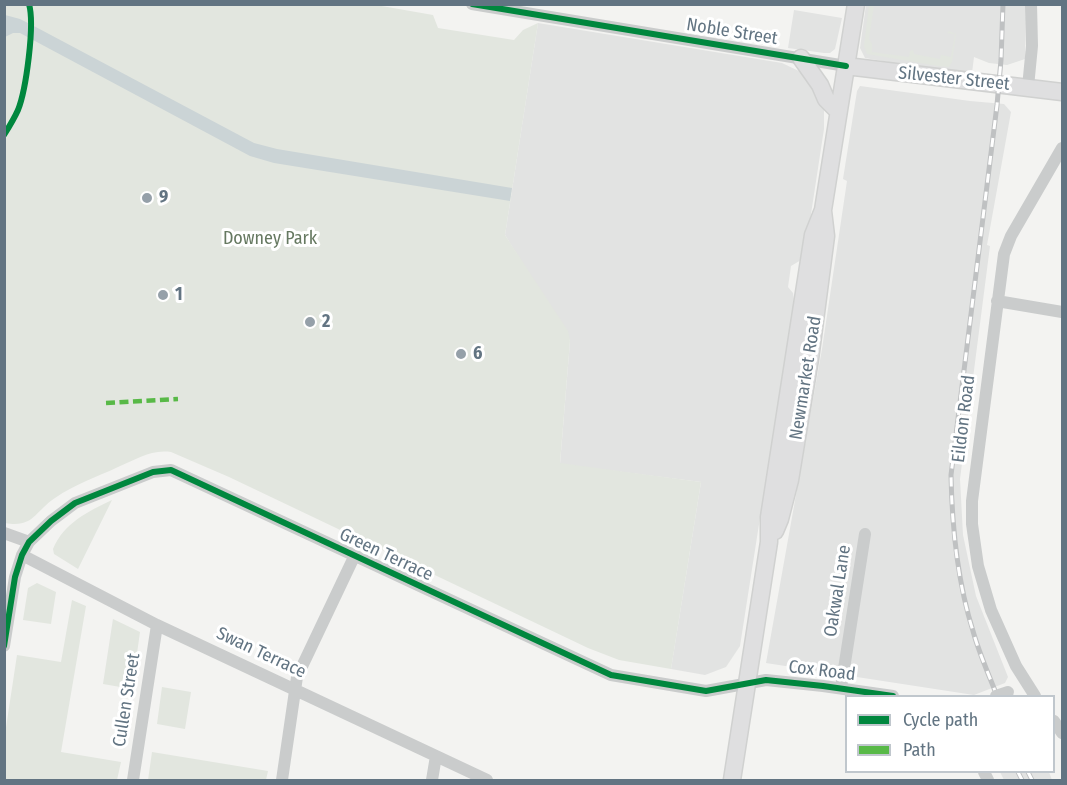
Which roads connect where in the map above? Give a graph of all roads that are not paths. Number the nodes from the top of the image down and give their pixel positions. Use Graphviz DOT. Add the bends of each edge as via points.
graph roads {
  1 [pos="472,4"];
  2 [pos="856,4"];
  3 [pos="1031,4"];
  4 [pos="801,58"];
  5 [pos="846,66"];
  6 [pos="1028,87"];
  7 [pos="1062,92"];
  8 [pos="838,111"];
  9 [pos="1062,148"];
  10 [pos="997,301"];
  11 [pos="1062,312"];
  12 [pos="4,533"];
  13 [pos="865,534"];
  14 [pos="29,542"];
  15 [pos="22,555"];
  16 [pos="354,557"];
  17 [pos="157,625"];
  18 [pos="4,646"];
  19 [pos="748,682"];
  20 [pos="1026,684"];
  21 [pos="841,688"];
  22 [pos="296,689"];
  23 [pos="886,695"];
  24 [pos="999,695"];
  25 [pos="1034,695"];
  26 [pos="436,756"];
  27 [pos="133,780"];
  28 [pos="282,780"];
  29 [pos="432,780"];
  30 [pos="487,780"];
  31 [pos="732,780"];
  1 -- 4 [label="street, Noble Street"];
  2 -- 5 [label="main road, Newmarket Road"];
  3 -- 6 [label="street"];
  4 -- 5 [label="street, Noble Street"];
  4 -- 8 [label="main road"];
  5 -- 6 [label="main road, Silvester Street"];
  5 -- 8 [label="main road, Newmarket Road"];
  6 -- 7 [label="main road, Silvester Street"];
  8 -- 19 [label="main road, Newmarket Road" via="823,210 813,235"];
  9 -- 10 [label="street, Eildon Road" via="1007,245"];
  10 -- 11 [label="street"];
  10 -- 20 [label="street, Eildon Road" via="972,524 984,589"];
  12 -- 14 [label="street"];
  13 -- 21 [label="street, Oakwal Lane"];
  14 -- 15 [label="street, Green Terrace"];
  14 -- 16 [label="street, Green Terrace" via="75,503 153,471 171,470"];
  15 -- 17 [label="street, Swan Terrace"];
  15 -- 18 [label="street, Green Terrace"];
  16 -- 19 [label="street, Green Terrace" via="611,675 706,691"];
  16 -- 22 [label="street" via="297,677"];
  17 -- 22 [label="street, Swan Terrace"];
  17 -- 27 [label="street, Cullen Street"];
  19 -- 21 [label="street, Cox Road" via="766,680"];
  19 -- 31 [label="main road, Newmarket Road"];
  20 -- 24 [label="street, bridge"];
  20 -- 25 [label="street, Eildon Road"];
  21 -- 23 [label="street, Cox Road"];
  22 -- 26 [label="street, Swan Terrace"];
  22 -- 28 [label="street"];
  26 -- 29 [label="street"];
  26 -- 30 [label="street, Swan Terrace"];
}
